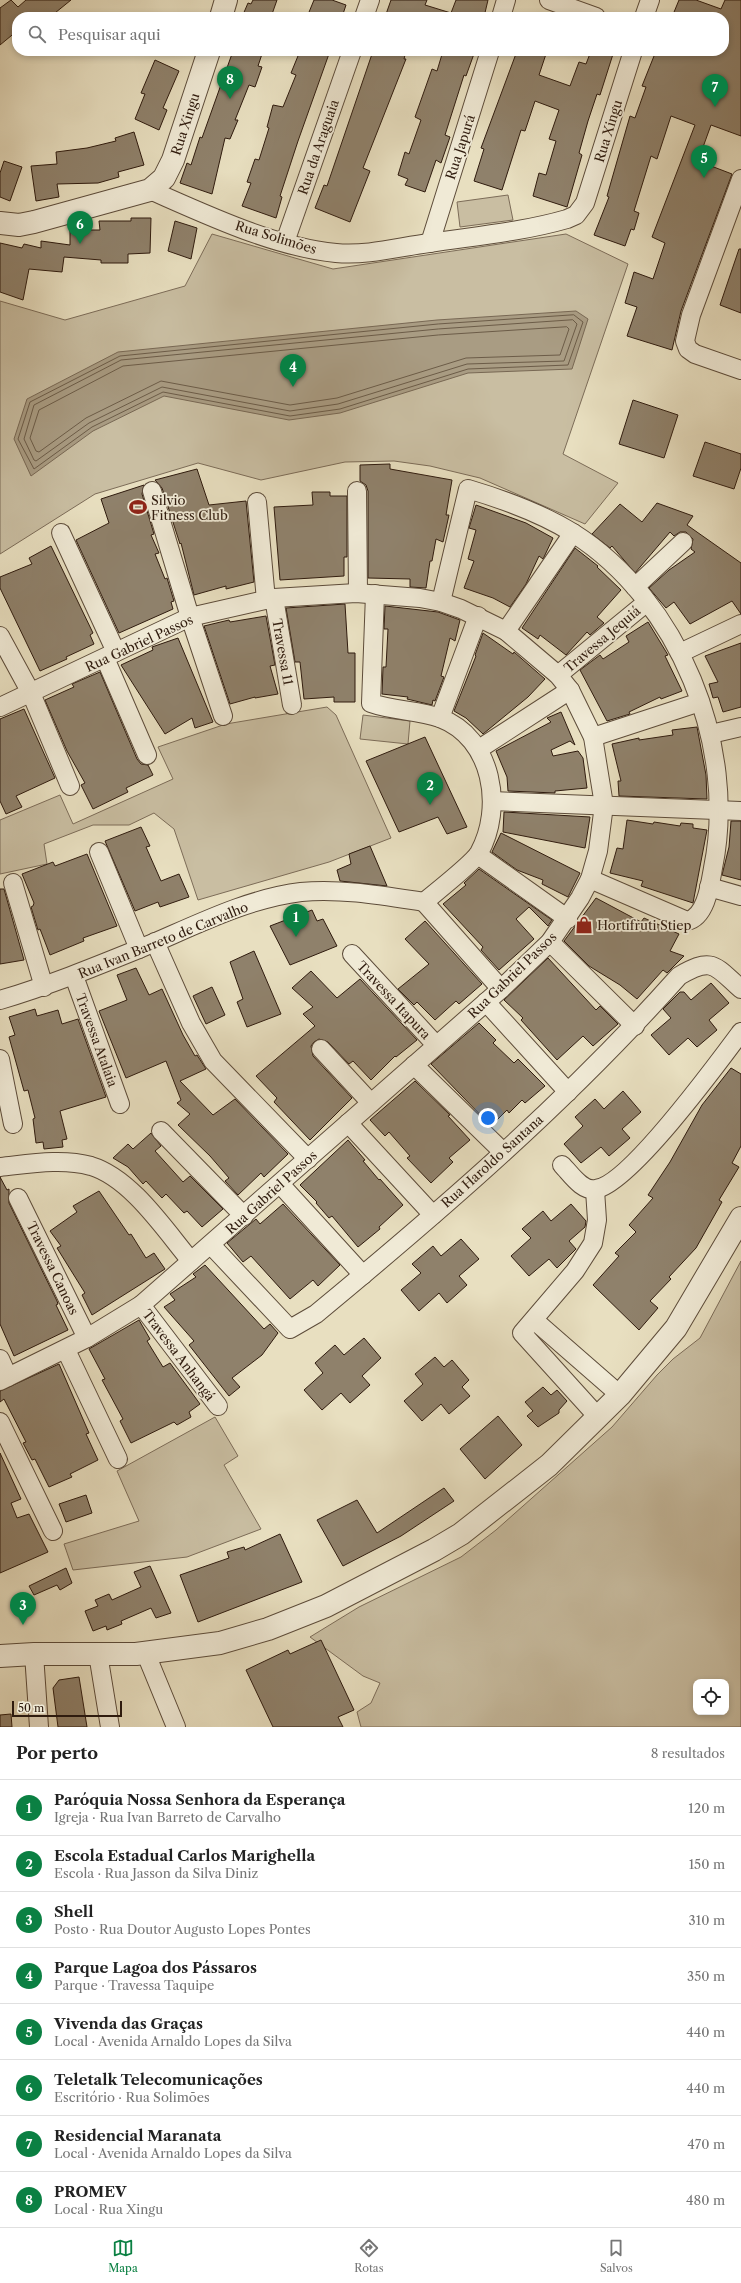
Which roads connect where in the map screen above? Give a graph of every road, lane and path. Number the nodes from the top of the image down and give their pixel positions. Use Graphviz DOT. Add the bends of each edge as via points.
graph roads {
  1 [pos="226,0"];
  2 [pos="370,0"];
  3 [pos="506,0"];
  4 [pos="549,0"];
  5 [pos="650,0"];
  6 [pos="222,12"];
  7 [pos="366,12"];
  8 [pos="502,12"];
  9 [pos="582,12"];
  10 [pos="646,12"];
  11 [pos="207,56"];
  12 [pos="350,56"];
  13 [pos="488,56"];
  14 [pos="630,56"];
  15 [pos="741,179"];
  16 [pos="150,190"];
  17 [pos="581,210"];
  18 [pos="0,223"];
  19 [pos="285,242"];
  20 [pos="430,243"];
  21 [pos="741,370"];
  22 [pos="152,491"];
  23 [pos="357,491"];
  24 [pos="257,502"];
  25 [pos="61,533"];
  26 [pos="573,533"];
  27 [pos="683,542"];
  28 [pos="635,587"];
  29 [pos="358,593"];
  30 [pos="376,594"];
  31 [pos="270,599"];
  32 [pos="441,602"];
  33 [pos="647,602"];
  34 [pos="478,616"];
  35 [pos="190,617"];
  36 [pos="741,624"];
  37 [pos="506,631"];
  38 [pos="0,636"];
  39 [pos="680,653"];
  40 [pos="110,655"];
  41 [pos="558,675"];
  42 [pos="570,690"];
  43 [pos="31,693"];
  44 [pos="700,702"];
  45 [pos="292,705"];
  46 [pos="0,708"];
  47 [pos="223,716"];
  48 [pos="440,718"];
  49 [pos="741,727"];
  50 [pos="711,734"];
  51 [pos="593,737"];
  52 [pos="479,749"];
  53 [pos="147,755"];
  54 [pos="70,786"];
  55 [pos="492,801"];
  56 [pos="604,805"];
  57 [pos="719,810"];
  58 [pos="741,811"];
  59 [pos="99,852"];
  60 [pos="478,855"];
  61 [pos="590,879"];
  62 [pos="13,883"];
  63 [pos="709,887"];
  64 [pos="741,896"];
  65 [pos="424,902"];
  66 [pos="568,919"];
  67 [pos="155,942"];
  68 [pos="550,942"];
  69 [pos="139,948"];
  70 [pos="352,954"];
  71 [pos="74,976"];
  72 [pos="44,987"];
  73 [pos="501,989"];
  74 [pos="741,989"];
  75 [pos="0,1000"];
  76 [pos="486,1002"];
  77 [pos="635,1026"];
  78 [pos="741,1032"];
  79 [pos="436,1045"];
  80 [pos="321,1049"];
  81 [pos="0,1058"];
  82 [pos="414,1065"];
  83 [pos="568,1092"];
  84 [pos="371,1103"];
  85 [pos="120,1104"];
  86 [pos="348,1123"];
  87 [pos="13,1124"];
  88 [pos="161,1131"];
  89 [pos="503,1152"];
  90 [pos="308,1159"];
  91 [pos="562,1165"];
  92 [pos="0,1167"];
  93 [pos="280,1184"];
  94 [pos="595,1190"];
  95 [pos="18,1198"];
  96 [pos="433,1215"];
  97 [pos="244,1216"];
  98 [pos="741,1218"];
  99 [pos="211,1245"];
  100 [pos="191,1261"];
  101 [pos="363,1275"];
  102 [pos="141,1305"];
  103 [pos="534,1320"];
  104 [pos="87,1338"];
  105 [pos="66,1350"];
  106 [pos="576,1357"];
  107 [pos="0,1359"];
  108 [pos="559,1373"];
  109 [pos="4,1379"];
  110 [pos="620,1395"];
  111 [pos="218,1406"];
  112 [pos="598,1417"];
  113 [pos="0,1422"];
  114 [pos="118,1458"];
  115 [pos="53,1531"];
  116 [pos="34,1654"];
  117 [pos="98,1654"];
  118 [pos="146,1654"];
  119 [pos="0,1656"];
  120 [pos="39,1727"];
  121 [pos="110,1727"];
  122 [pos="176,1727"];
  1 -- 6 [label="street"];
  2 -- 7 [label="street"];
  3 -- 8 [label="street"];
  4 -- 9 [label="street"];
  5 -- 10 [label="street"];
  11 -- 16 [label="street, Rua Xingu" via="173,160 164,178"];
  12 -- 19 [label="street, Rua da Araguaia"];
  13 -- 20 [label="street, Rua Japurá"];
  14 -- 17 [label="street, Rua Xingu"];
  15 -- 21 [label="street" via="687,326 685,341 688,349"];
  16 -- 18 [label="street" via="34,222 19,225"];
  16 -- 19 [label="street, Rua Solimões" via="201,212"];
  17 -- 20 [label="street, Rua Solimões" via="576,215 553,223"];
  19 -- 20 [label="street, Rua Solimões" via="337,253 359,253"];
  22 -- 35 [label="street"];
  23 -- 29 [label="street"];
  24 -- 31 [label="street, Travessa 11"];
  25 -- 40 [label="street"];
  26 -- 28 [label="street" via="604,557"];
  26 -- 32 [label="street" via="517,505 468,489"];
  26 -- 37 [label="street"];
  27 -- 28 [label="street"];
  28 -- 33 [label="street"];
  29 -- 30 [label="street, Rua Gabriel Passos"];
  29 -- 31 [label="street, Rua Gabriel Passos"];
  30 -- 32 [label="street, Rua Gabriel Passos"];
  30 -- 48 [label="street" via="371,703 387,709"];
  31 -- 35 [label="street, Rua Gabriel Passos"];
  31 -- 45 [label="street, Travessa 11"];
  32 -- 34 [label="street, Rua Gabriel Passos"];
  33 -- 39 [label="street"];
  33 -- 41 [label="street, Travessa Jequiá"];
  34 -- 37 [label="street, Rua Gabriel Passos"];
  34 -- 48 [label="street"];
  35 -- 40 [label="street, Rua Gabriel Passos"];
  35 -- 47 [label="street"];
  36 -- 39 [label="street"];
  37 -- 41 [label="street, Rua Gabriel Passos"];
  38 -- 43 [label="street"];
  39 -- 44 [label="street"];
  40 -- 43 [label="street, Rua Gabriel Passos"];
  40 -- 53 [label="street"];
  41 -- 42 [label="street, Rua Gabriel Passos"];
  42 -- 51 [label="street, Rua Gabriel Passos"];
  42 -- 52 [label="street"];
  43 -- 46 [label="street, Rua Gabriel Passos"];
  43 -- 54 [label="street"];
  44 -- 50 [label="street"];
  44 -- 51 [label="street"];
  48 -- 52 [label="street" via="466,735"];
  49 -- 50 [label="street"];
  50 -- 57 [label="street"];
  51 -- 56 [label="street, Rua Gabriel Passos"];
  52 -- 55 [label="street" via="487,767"];
  55 -- 56 [label="street"];
  55 -- 60 [label="street" via="489,825"];
  56 -- 57 [label="street"];
  56 -- 61 [label="street, Rua Gabriel Passos" via="598,851"];
  57 -- 58 [label="street"];
  57 -- 63 [label="street" via="718,838"];
  59 -- 69 [label="street"];
  60 -- 65 [label="street"];
  60 -- 66 [label="street"];
  61 -- 63 [label="street" via="687,921 701,910"];
  61 -- 66 [label="street, Rua Gabriel Passos"];
  62 -- 72 [label="street"];
  63 -- 64 [label="street"];
  65 -- 67 [label="street, Rua Ivan Barreto de Carvalho" via="340,892 302,892 232,911"];
  65 -- 73 [label="street"];
  66 -- 68 [label="street, Rua Gabriel Passos"];
  67 -- 69 [label="street, Rua Ivan Barreto de Carvalho"];
  67 -- 90 [label="street" via="191,1023 213,1061"];
  68 -- 73 [label="street, Rua Gabriel Passos"];
  68 -- 77 [label="street"];
  69 -- 71 [label="street, Rua Ivan Barreto de Carvalho"];
  70 -- 79 [label="street, Travessa Itapura"];
  71 -- 72 [label="street, Rua Ivan Barreto de Carvalho"];
  71 -- 85 [label="street, Travessa Atalaia"];
  72 -- 75 [label="street, Rua Ivan Barreto de Carvalho"];
  73 -- 76 [label="street, Rua Gabriel Passos"];
  74 -- 77 [label="street, Rua Haroldo Santana" via="717,967 709,964 692,969 679,976"];
  76 -- 79 [label="street, Rua Gabriel Passos"];
  76 -- 83 [label="street"];
  77 -- 83 [label="street, Rua Haroldo Santana"];
  78 -- 94 [label="street" via="652,1144 627,1169 608,1184"];
  79 -- 82 [label="street, Rua Gabriel Passos"];
  80 -- 84 [label="street"];
  81 -- 87 [label="street"];
  82 -- 84 [label="street, Rua Gabriel Passos"];
  82 -- 89 [label="street"];
  83 -- 89 [label="street, Rua Haroldo Santana"];
  84 -- 86 [label="street, Rua Gabriel Passos"];
  86 -- 90 [label="street, Rua Gabriel Passos"];
  86 -- 96 [label="street"];
  88 -- 97 [label="street"];
  89 -- 96 [label="street, Rua Haroldo Santana"];
  90 -- 93 [label="street, Rua Gabriel Passos"];
  91 -- 94 [label="street" via="582,1186"];
  92 -- 100 [label="street" via="55,1162 91,1166 105,1172 131,1191"];
  93 -- 97 [label="street, Rua Gabriel Passos"];
  93 -- 101 [label="street"];
  94 -- 103 [label="street" via="597,1220 593,1243 575,1271"];
  95 -- 104 [label="street, Travessa Canoas"];
  96 -- 101 [label="street, Rua Haroldo Santana"];
  97 -- 99 [label="street, Rua Gabriel Passos"];
  98 -- 110 [label="street" via="676,1328"];
  99 -- 100 [label="street, Rua Gabriel Passos"];
  99 -- 101 [label="street, Rua Haroldo Santana" via="290,1329 316,1314"];
  100 -- 102 [label="street, Rua Gabriel Passos"];
  102 -- 104 [label="street, Rua Gabriel Passos"];
  102 -- 111 [label="street, Travessa Anhangá"];
  103 -- 106 [label="street"];
  103 -- 108 [label="street" via="522,1333"];
  104 -- 105 [label="street, Rua Gabriel Passos"];
  105 -- 109 [label="street, Rua Gabriel Passos"];
  105 -- 114 [label="street"];
  106 -- 108 [label="street"];
  106 -- 110 [label="street"];
  107 -- 109 [label="street"];
  108 -- 112 [label="street"];
  110 -- 112 [label="street"];
  112 -- 118 [label="street" via="549,1465 461,1534 386,1576 326,1606 262,1631 220,1643"];
  113 -- 115 [label="street"];
  116 -- 117 [label="street"];
  116 -- 119 [label="street"];
  116 -- 120 [label="street"];
  117 -- 118 [label="street"];
  117 -- 121 [label="street"];
  118 -- 122 [label="street"];
}
